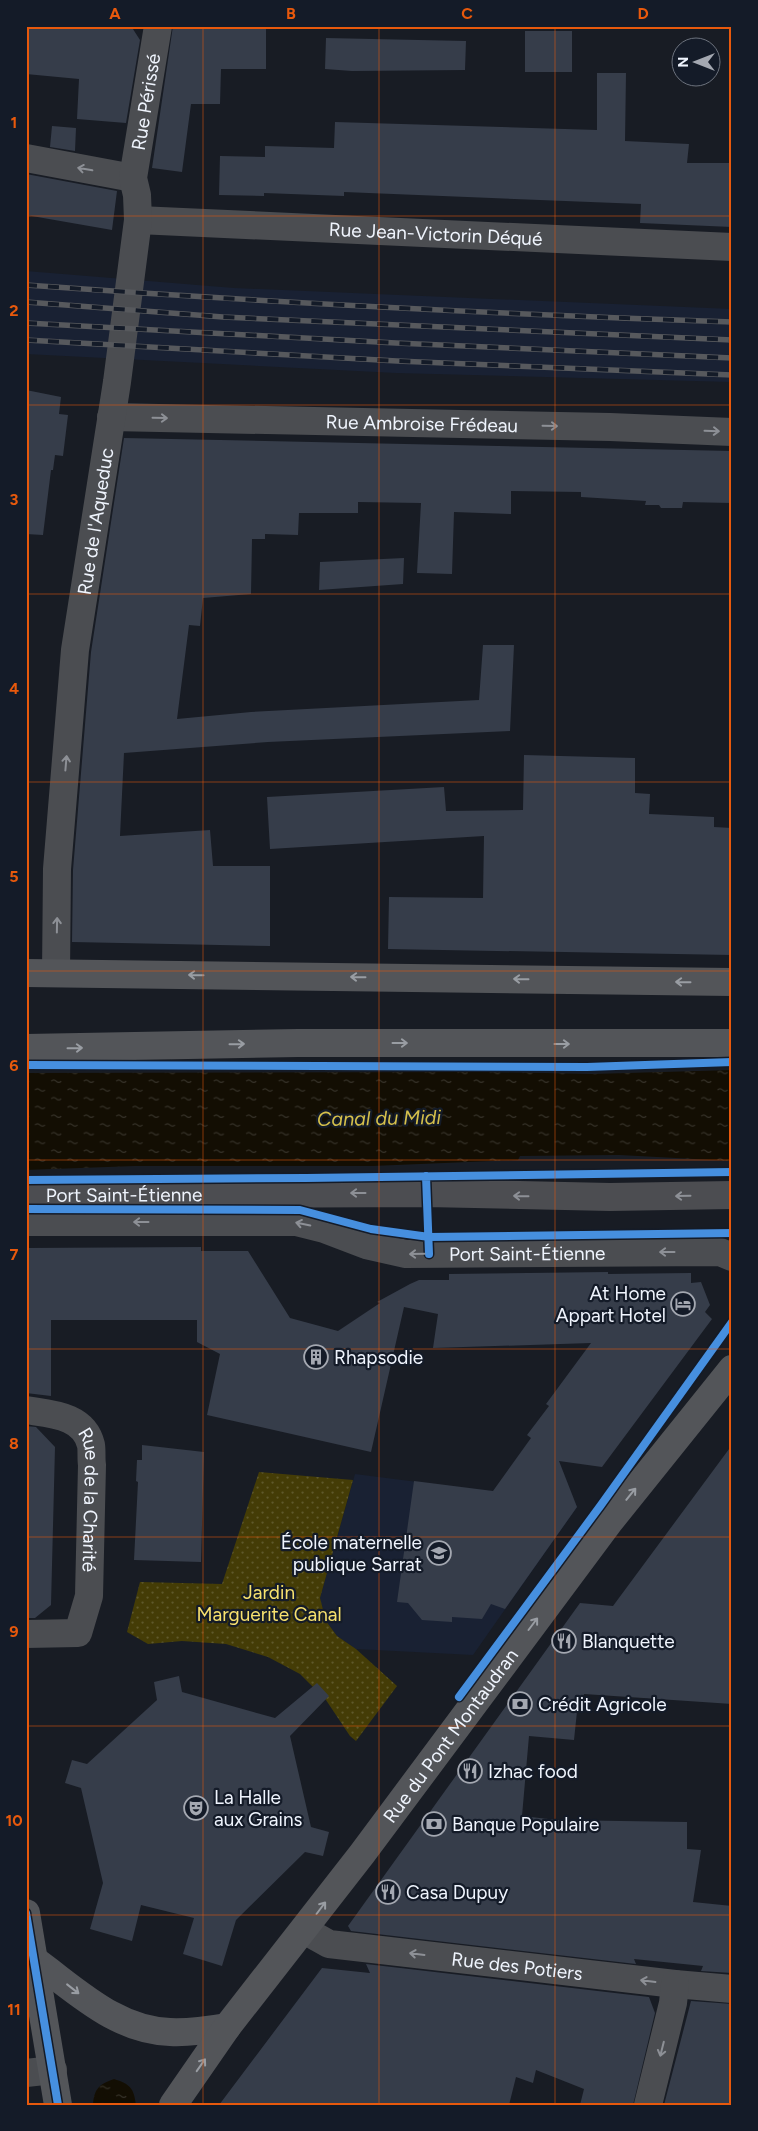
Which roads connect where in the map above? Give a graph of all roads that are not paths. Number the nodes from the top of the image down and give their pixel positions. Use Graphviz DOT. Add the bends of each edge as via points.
graph roads {
  1 [pos="158,26"];
  2 [pos="26,158"];
  3 [pos="133,178"];
  4 [pos="138,220"];
  5 [pos="732,247"];
  6 [pos="111,417"];
  7 [pos="732,432"];
  8 [pos="26,973"];
  9 [pos="56,974"];
  10 [pos="732,982"];
  11 [pos="732,1043"];
  12 [pos="26,1048"];
  13 [pos="26,1195"];
  14 [pos="732,1195"];
  15 [pos="26,1222"];
  16 [pos="732,1257"];
  17 [pos="732,1369"];
  18 [pos="26,1410"];
  19 [pos="26,1634"];
  20 [pos="26,1913"];
  21 [pos="304,1930"];
  22 [pos="34,1960"];
  23 [pos="675,1984"];
  24 [pos="732,1989"];
  25 [pos="227,2027"];
  26 [pos="39,2071"];
  27 [pos="58,2105"];
  28 [pos="173,2105"];
  29 [pos="648,2105"];
  1 -- 3 [label="street, Rue Périssé"];
  3 -- 2 [label="street, one-way"];
  3 -- 4 [label="street, Rue de l'Aqueduc"];
  4 -- 5 [label="street, Rue Jean-Victorin Déqué"];
  4 -- 6 [label="street, Rue de l'Aqueduc"];
  6 -- 7 [label="street, Rue Ambroise Frédeau, one-way"];
  9 -- 6 [label="street, Rue de l'Aqueduc, one-way" via="57,869 75,650"];
  8 -- 9 [label="main road"];
  10 -- 9 [label="main road, one-way"];
  12 -- 11 [label="main road, one-way" via="298,1042"];
  14 -- 13 [label="main road, Port Saint-Étienne, one-way"];
  16 -- 15 [label="street, Port Saint-Étienne, one-way" via="720,1252 406,1254 366,1245 296,1222"];
  21 -- 17 [label="main road, Rue du Pont Montaudran, one-way" via="610,1521"];
  18 -- 19 [label="street, Rue de la Charité" via="69,1418 82,1427 91,1445 89,1596 78,1633"];
  20 -- 22 [label="main road"];
  23 -- 21 [label="street, Rue des Potiers, one-way" via="329,1944"];
  21 -- 25 [label="main road, Rue du Pont Montaudran"];
  22 -- 25 [label="main road, one-way" via="109,2015 131,2025 170,2032"];
  22 -- 26 [label="main road"];
  23 -- 24 [label="street, Rue des Potiers"];
  23 -- 29 [label="street, one-way"];
  28 -- 25 [label="main road, Rue du Pont Montaudran, one-way"];
  26 -- 27 [label="main road"];
}
